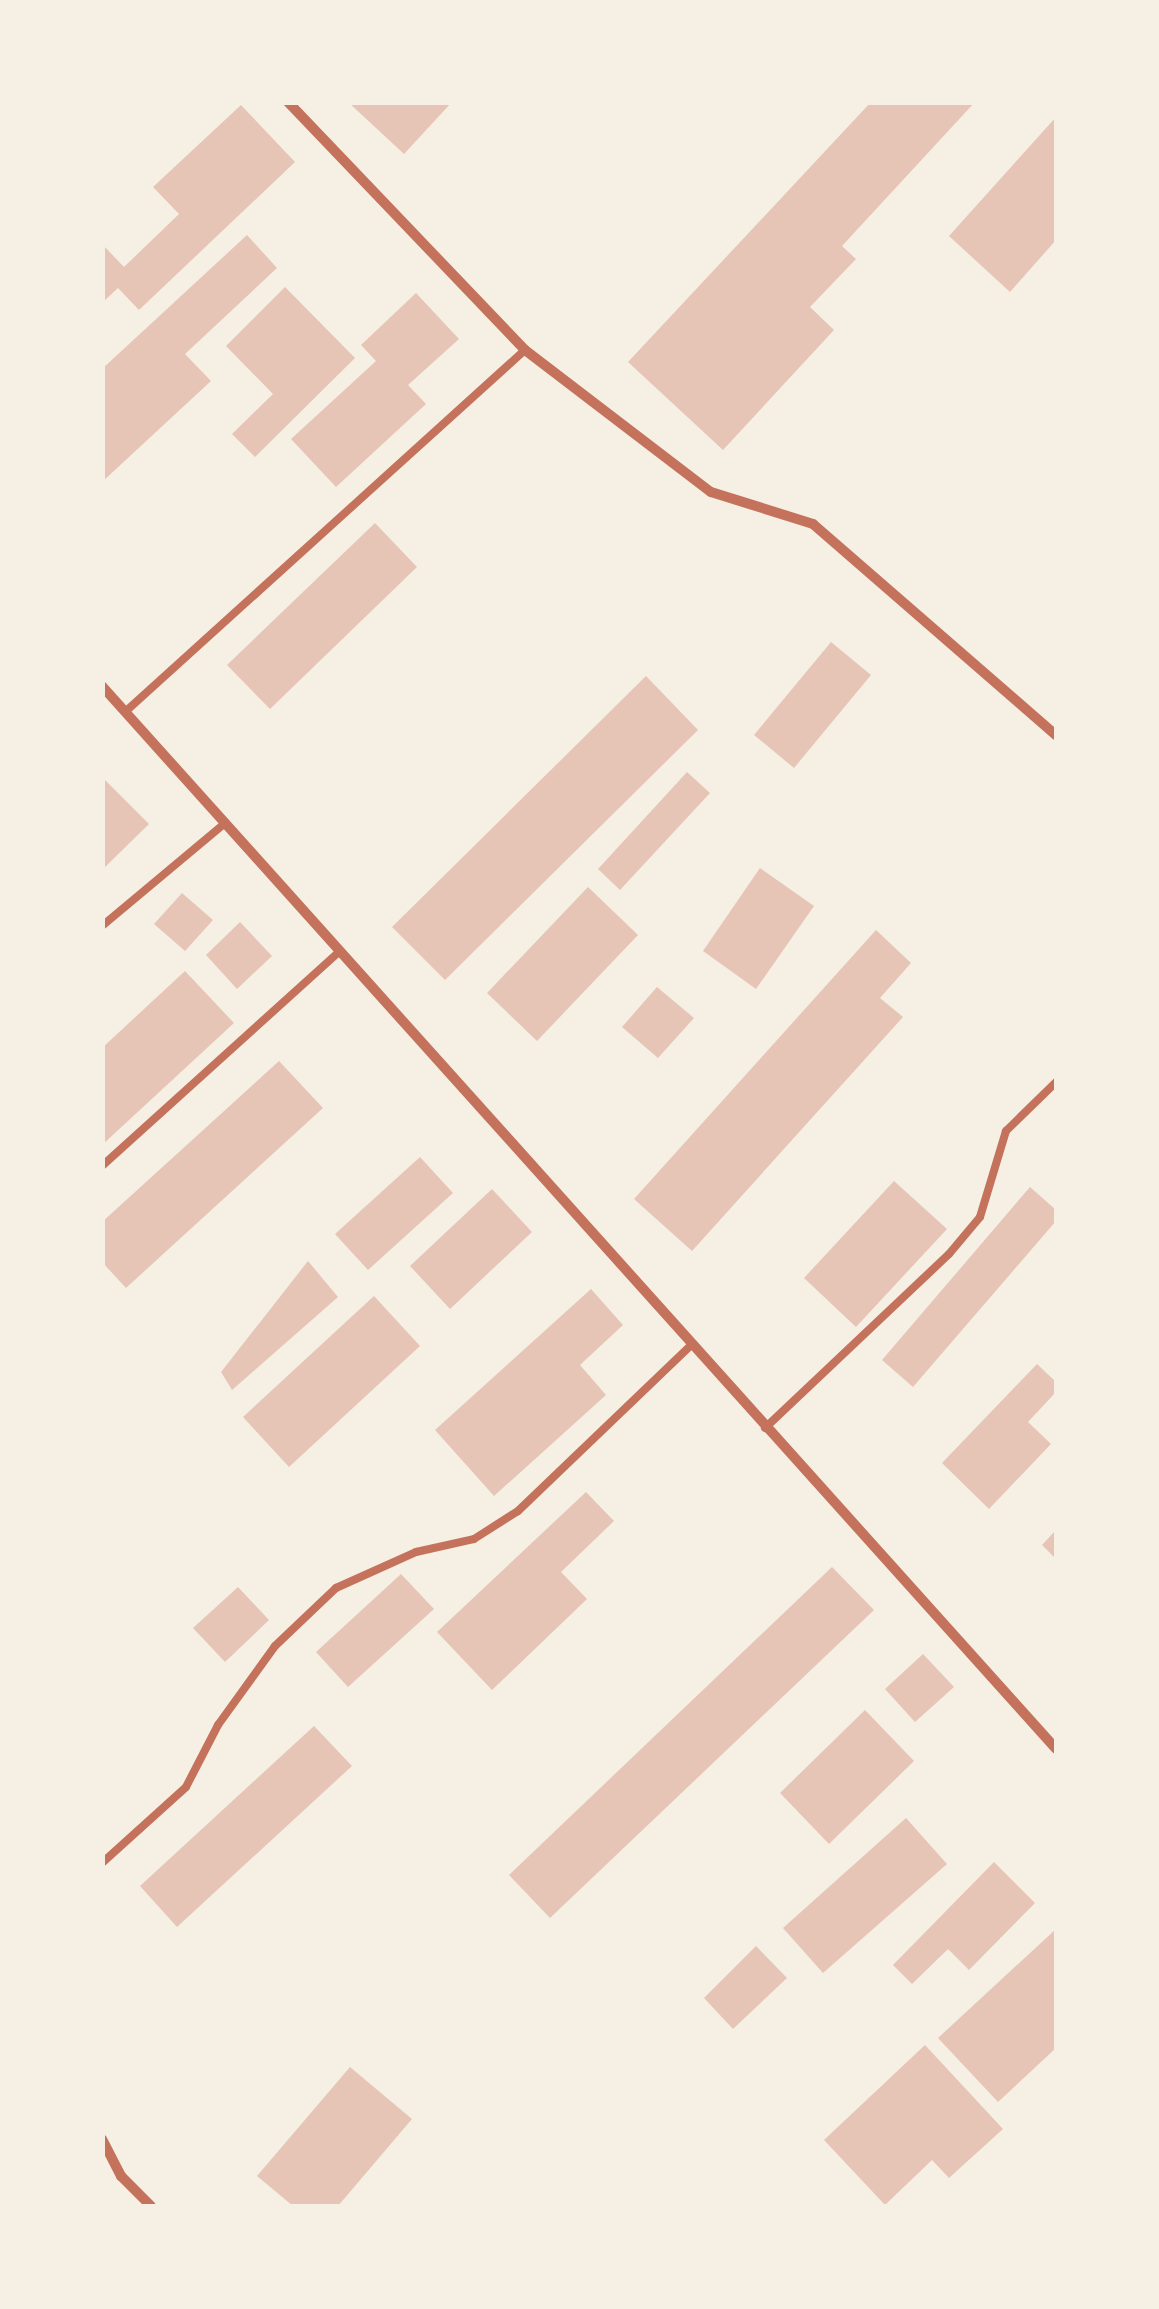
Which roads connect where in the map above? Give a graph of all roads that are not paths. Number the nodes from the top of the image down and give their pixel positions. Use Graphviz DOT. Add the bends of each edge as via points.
graph roads {
  1 [pos="288,102"];
  2 [pos="525,350"];
  3 [pos="102,686"];
  4 [pos="125,712"];
  5 [pos="1056,735"];
  6 [pos="224,824"];
  7 [pos="102,926"];
  8 [pos="339,952"];
  9 [pos="1056,1082"];
  10 [pos="102,1166"];
  11 [pos="690,1346"];
  12 [pos="765,1428"];
  13 [pos="1056,1750"];
  14 [pos="102,1863"];
  15 [pos="102,2138"];
  16 [pos="151,2206"];
  1 -- 2 [label="street"];
  2 -- 4 [label="lane"];
  2 -- 5 [label="street" via="710,492 813,524"];
  3 -- 4 [label="street"];
  4 -- 6 [label="street"];
  6 -- 7 [label="lane"];
  6 -- 8 [label="street"];
  8 -- 10 [label="lane"];
  8 -- 11 [label="street"];
  9 -- 12 [label="lane" via="1006,1132 980,1217 950,1254"];
  11 -- 12 [label="street"];
  11 -- 14 [label="lane" via="518,1511 474,1539 416,1552 336,1588 274,1646 218,1725 186,1787"];
  12 -- 13 [label="street"];
  15 -- 16 [label="street" via="121,2176"];
}
